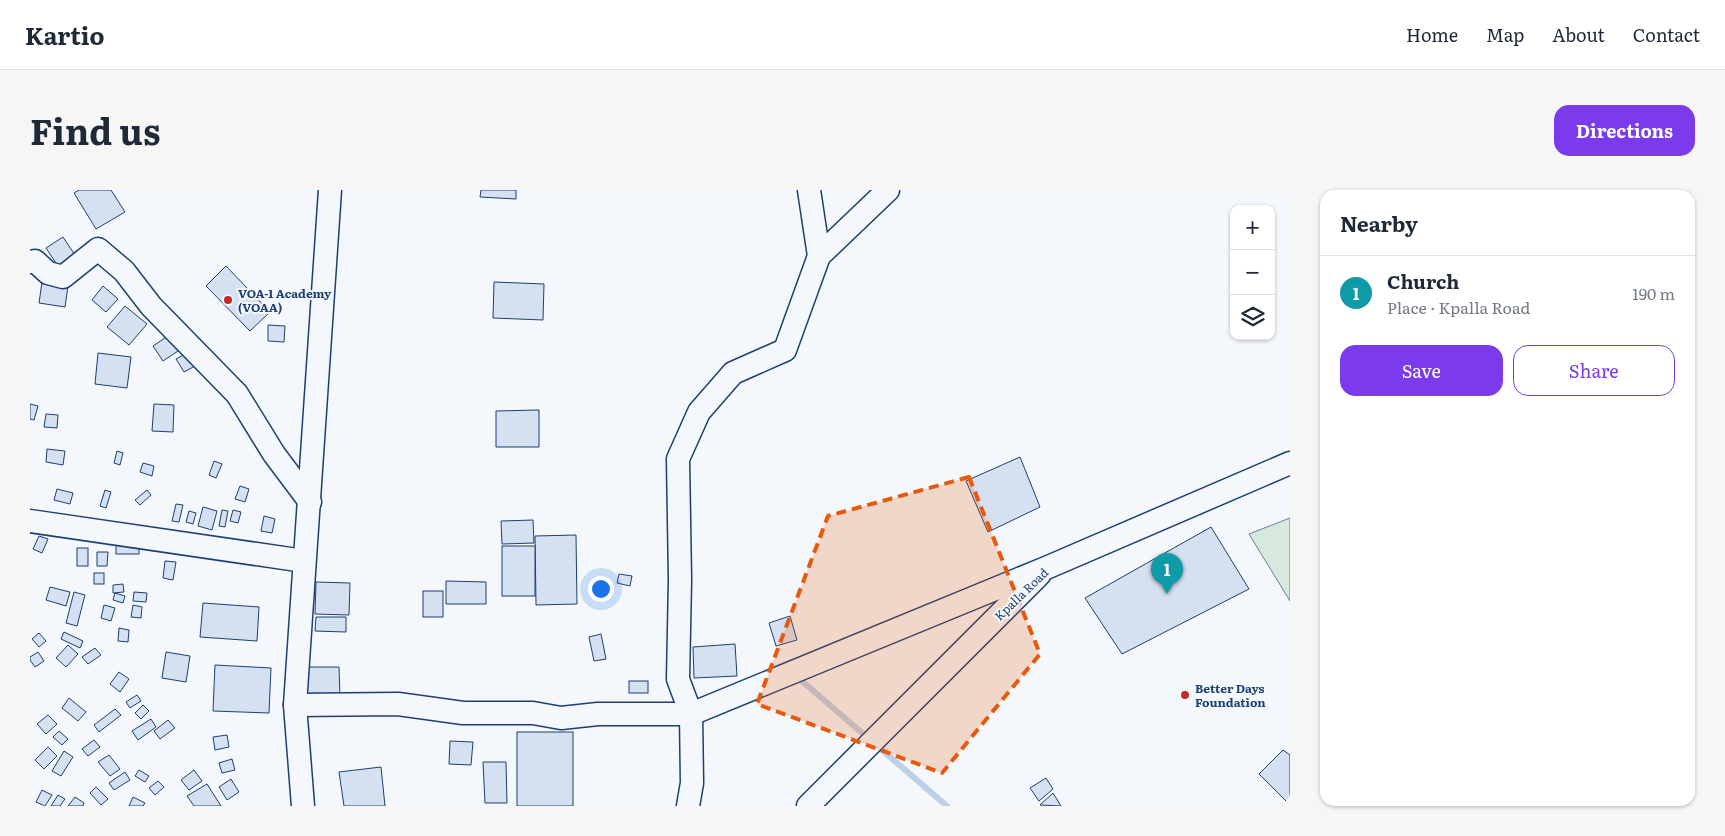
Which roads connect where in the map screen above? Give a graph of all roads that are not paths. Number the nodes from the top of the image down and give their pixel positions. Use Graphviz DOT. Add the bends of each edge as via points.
graph roads {
  1 [pos="330,190"];
  2 [pos="809,190"];
  3 [pos="888,190"];
  4 [pos="819,256"];
  5 [pos="30,262"];
  6 [pos="1290,463"];
  7 [pos="310,502"];
  8 [pos="30,521"];
  9 [pos="304,561"];
  10 [pos="1046,568"];
  11 [pos="295,705"];
  12 [pos="690,714"];
  13 [pos="303,806"];
  14 [pos="688,806"];
  15 [pos="808,806"];
  1 -- 7 [label="street"];
  2 -- 4 [label="street"];
  3 -- 4 [label="street"];
  4 -- 12 [label="street" via="785,350 733,373 699,412 678,460 678,679"];
  5 -- 7 [label="street" via="34,261 48,274 63,277 98,249 124,272 151,306 237,394 274,454"];
  6 -- 10 [label="street, Kpalla Road"];
  7 -- 9 [label="street"];
  8 -- 9 [label="street"];
  9 -- 11 [label="street"];
  10 -- 12 [label="street"];
  10 -- 15 [label="street, Kpalla Road"];
  11 -- 12 [label="street" via="398,704 463,713 533,713 561,718 598,714"];
  11 -- 13 [label="street"];
  12 -- 14 [label="street" via="692,783"];
}
